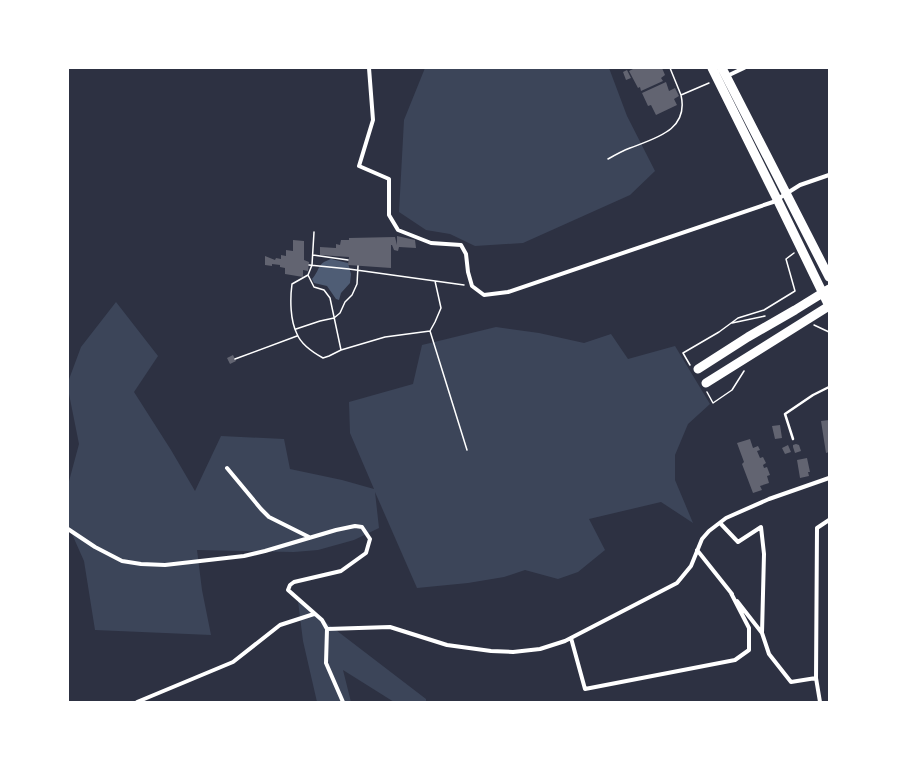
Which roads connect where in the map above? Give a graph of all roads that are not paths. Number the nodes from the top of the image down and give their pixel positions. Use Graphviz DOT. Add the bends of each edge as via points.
graph roads {
  1 [pos="369,68"];
  2 [pos="712,68"];
  3 [pos="744,68"];
  4 [pos="724,72"];
  5 [pos="829,175"];
  6 [pos="787,194"];
  7 [pos="778,199"];
  8 [pos="829,277"];
  9 [pos="825,290"];
  10 [pos="829,306"];
  11 [pos="698,369"];
  12 [pos="706,383"];
  13 [pos="829,387"];
  14 [pos="793,439"];
  15 [pos="227,468"];
  16 [pos="829,478"];
  17 [pos="829,520"];
  18 [pos="720,523"];
  19 [pos="68,529"];
  20 [pos="310,537"];
  21 [pos="698,550"];
  22 [pos="731,593"];
  23 [pos="314,614"];
  24 [pos="327,629"];
  25 [pos="762,633"];
  26 [pos="571,638"];
  27 [pos="816,678"];
  28 [pos="137,702"];
  29 [pos="343,702"];
  30 [pos="820,702"];
  1 -- 7 [label="street" via="373,120 359,166 390,180 389,215 398,230 431,243 462,245 472,286 484,295 508,292"];
  2 -- 7 [label="highway"];
  3 -- 4 [label="street"];
  4 -- 6 [label="highway"];
  5 -- 6 [label="street" via="800,185"];
  6 -- 7 [label="street"];
  6 -- 8 [label="highway"];
  7 -- 9 [label="highway"];
  9 -- 10 [label="highway"];
  9 -- 11 [label="highway"];
  10 -- 12 [label="highway"];
  13 -- 14 [label="lane" via="785,414"];
  15 -- 20 [label="street" via="270,517"];
  16 -- 18 [label="street" via="769,499"];
  17 -- 27 [label="street" via="816,528"];
  18 -- 21 [label="street" via="708,531"];
  18 -- 25 [label="street" via="738,542 761,527 764,554"];
  19 -- 20 [label="street" via="122,561 165,565 244,556"];
  20 -- 23 [label="street" via="355,526 362,527 370,539 366,553 341,571 290,585 288,590"];
  21 -- 22 [label="street"];
  21 -- 26 [label="street" via="691,566 677,583"];
  22 -- 25 [label="street"];
  22 -- 26 [label="street" via="749,628 749,650 735,660 585,689"];
  23 -- 24 [label="street" via="322,620"];
  23 -- 28 [label="street" via="280,624 233,662"];
  24 -- 26 [label="street" via="390,627 447,645 513,652 540,649"];
  24 -- 29 [label="street" via="326,663"];
  25 -- 27 [label="street" via="768,654 790,682"];
  27 -- 30 [label="street"];
}
